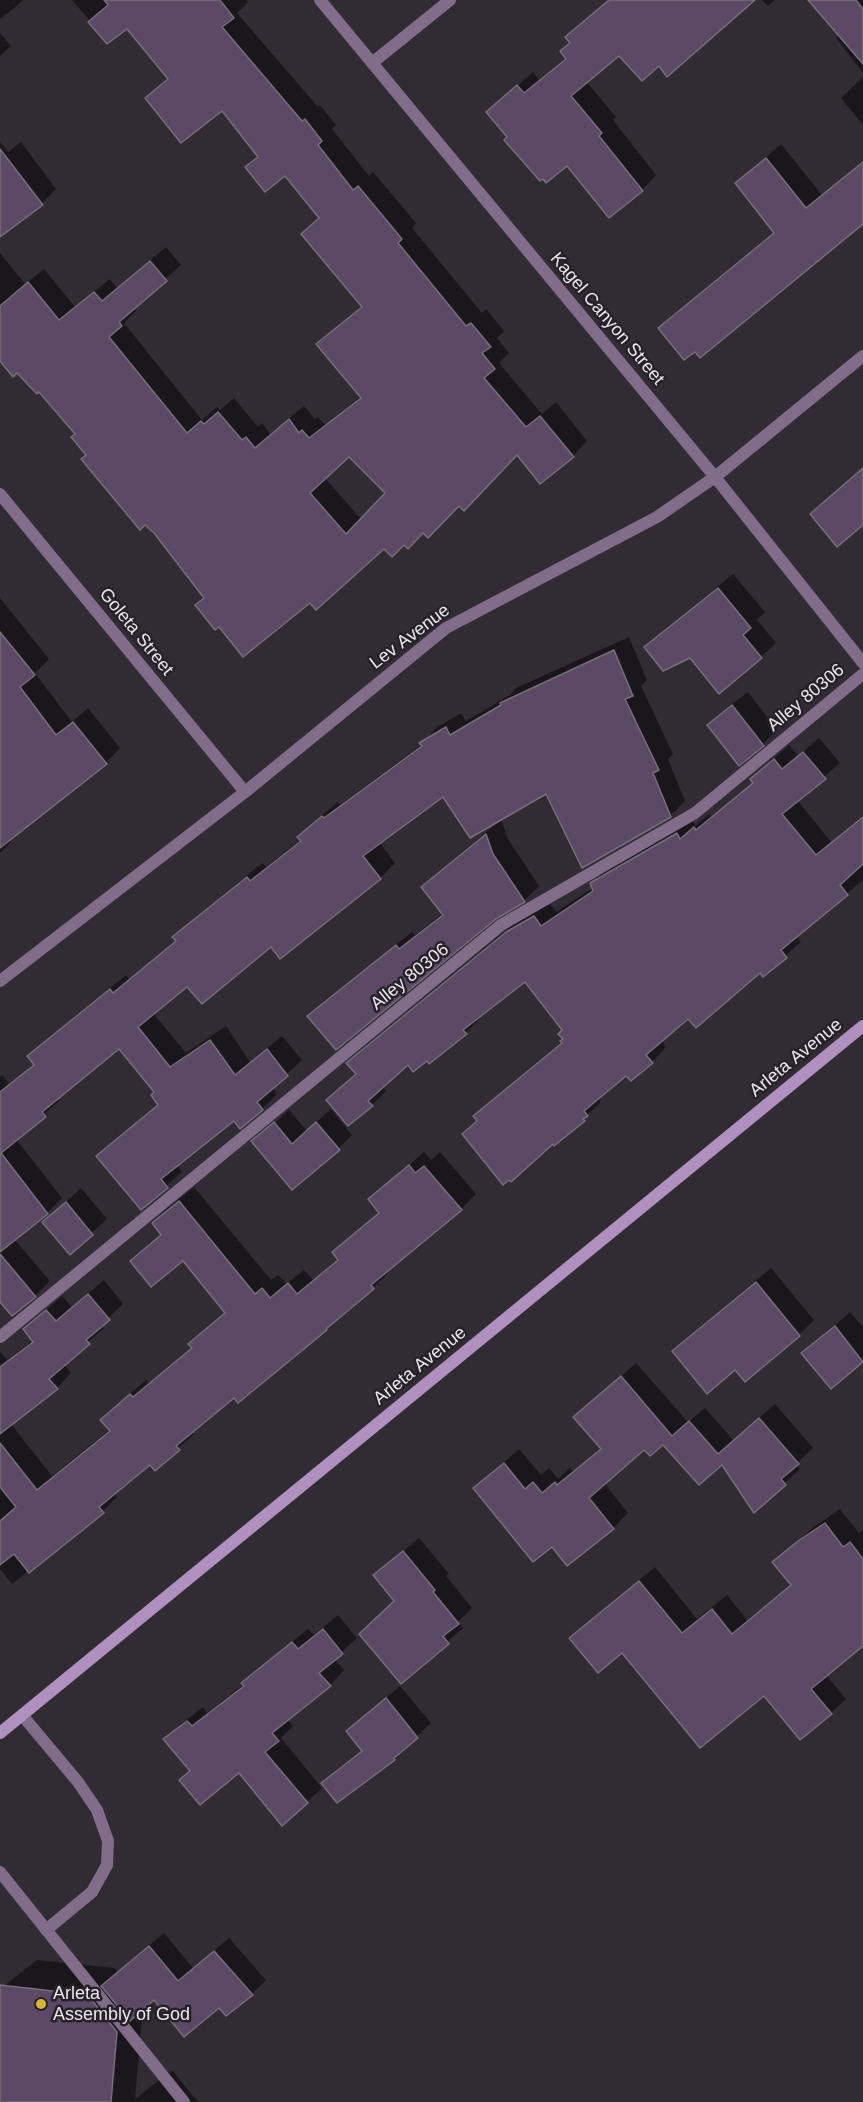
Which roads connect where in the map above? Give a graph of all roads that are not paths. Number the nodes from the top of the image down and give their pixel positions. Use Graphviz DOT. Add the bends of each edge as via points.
graph roads {
  1 [pos="320,0"];
  2 [pos="450,0"];
  3 [pos="372,63"];
  4 [pos="863,356"];
  5 [pos="715,477"];
  6 [pos="0,494"];
  7 [pos="863,663"];
  8 [pos="863,674"];
  9 [pos="245,792"];
  10 [pos="0,981"];
  11 [pos="863,1026"];
  12 [pos="0,1337"];
  13 [pos="22,1714"];
  14 [pos="0,1733"];
  15 [pos="0,1872"];
  16 [pos="46,1930"];
  17 [pos="184,2102"];
  1 -- 3 [label="street, Kagel Canyon Street"];
  2 -- 3 [label="street"];
  3 -- 5 [label="street, Kagel Canyon Street"];
  4 -- 5 [label="street, Lev Avenue"];
  5 -- 7 [label="street, Kagel Canyon Street"];
  5 -- 9 [label="street, Lev Avenue" via="657,517 446,628"];
  6 -- 9 [label="street, Goleta Street"];
  8 -- 12 [label="street, Alley 80306" via="695,813 501,925"];
  9 -- 10 [label="street, Lev Avenue"];
  11 -- 13 [label="main road, Arleta Avenue"];
  13 -- 14 [label="main road, Arleta Avenue"];
  13 -- 16 [label="street" via="97,1810 108,1841 108,1865 92,1892"];
  15 -- 16 [label="street"];
  16 -- 17 [label="street"];
}
